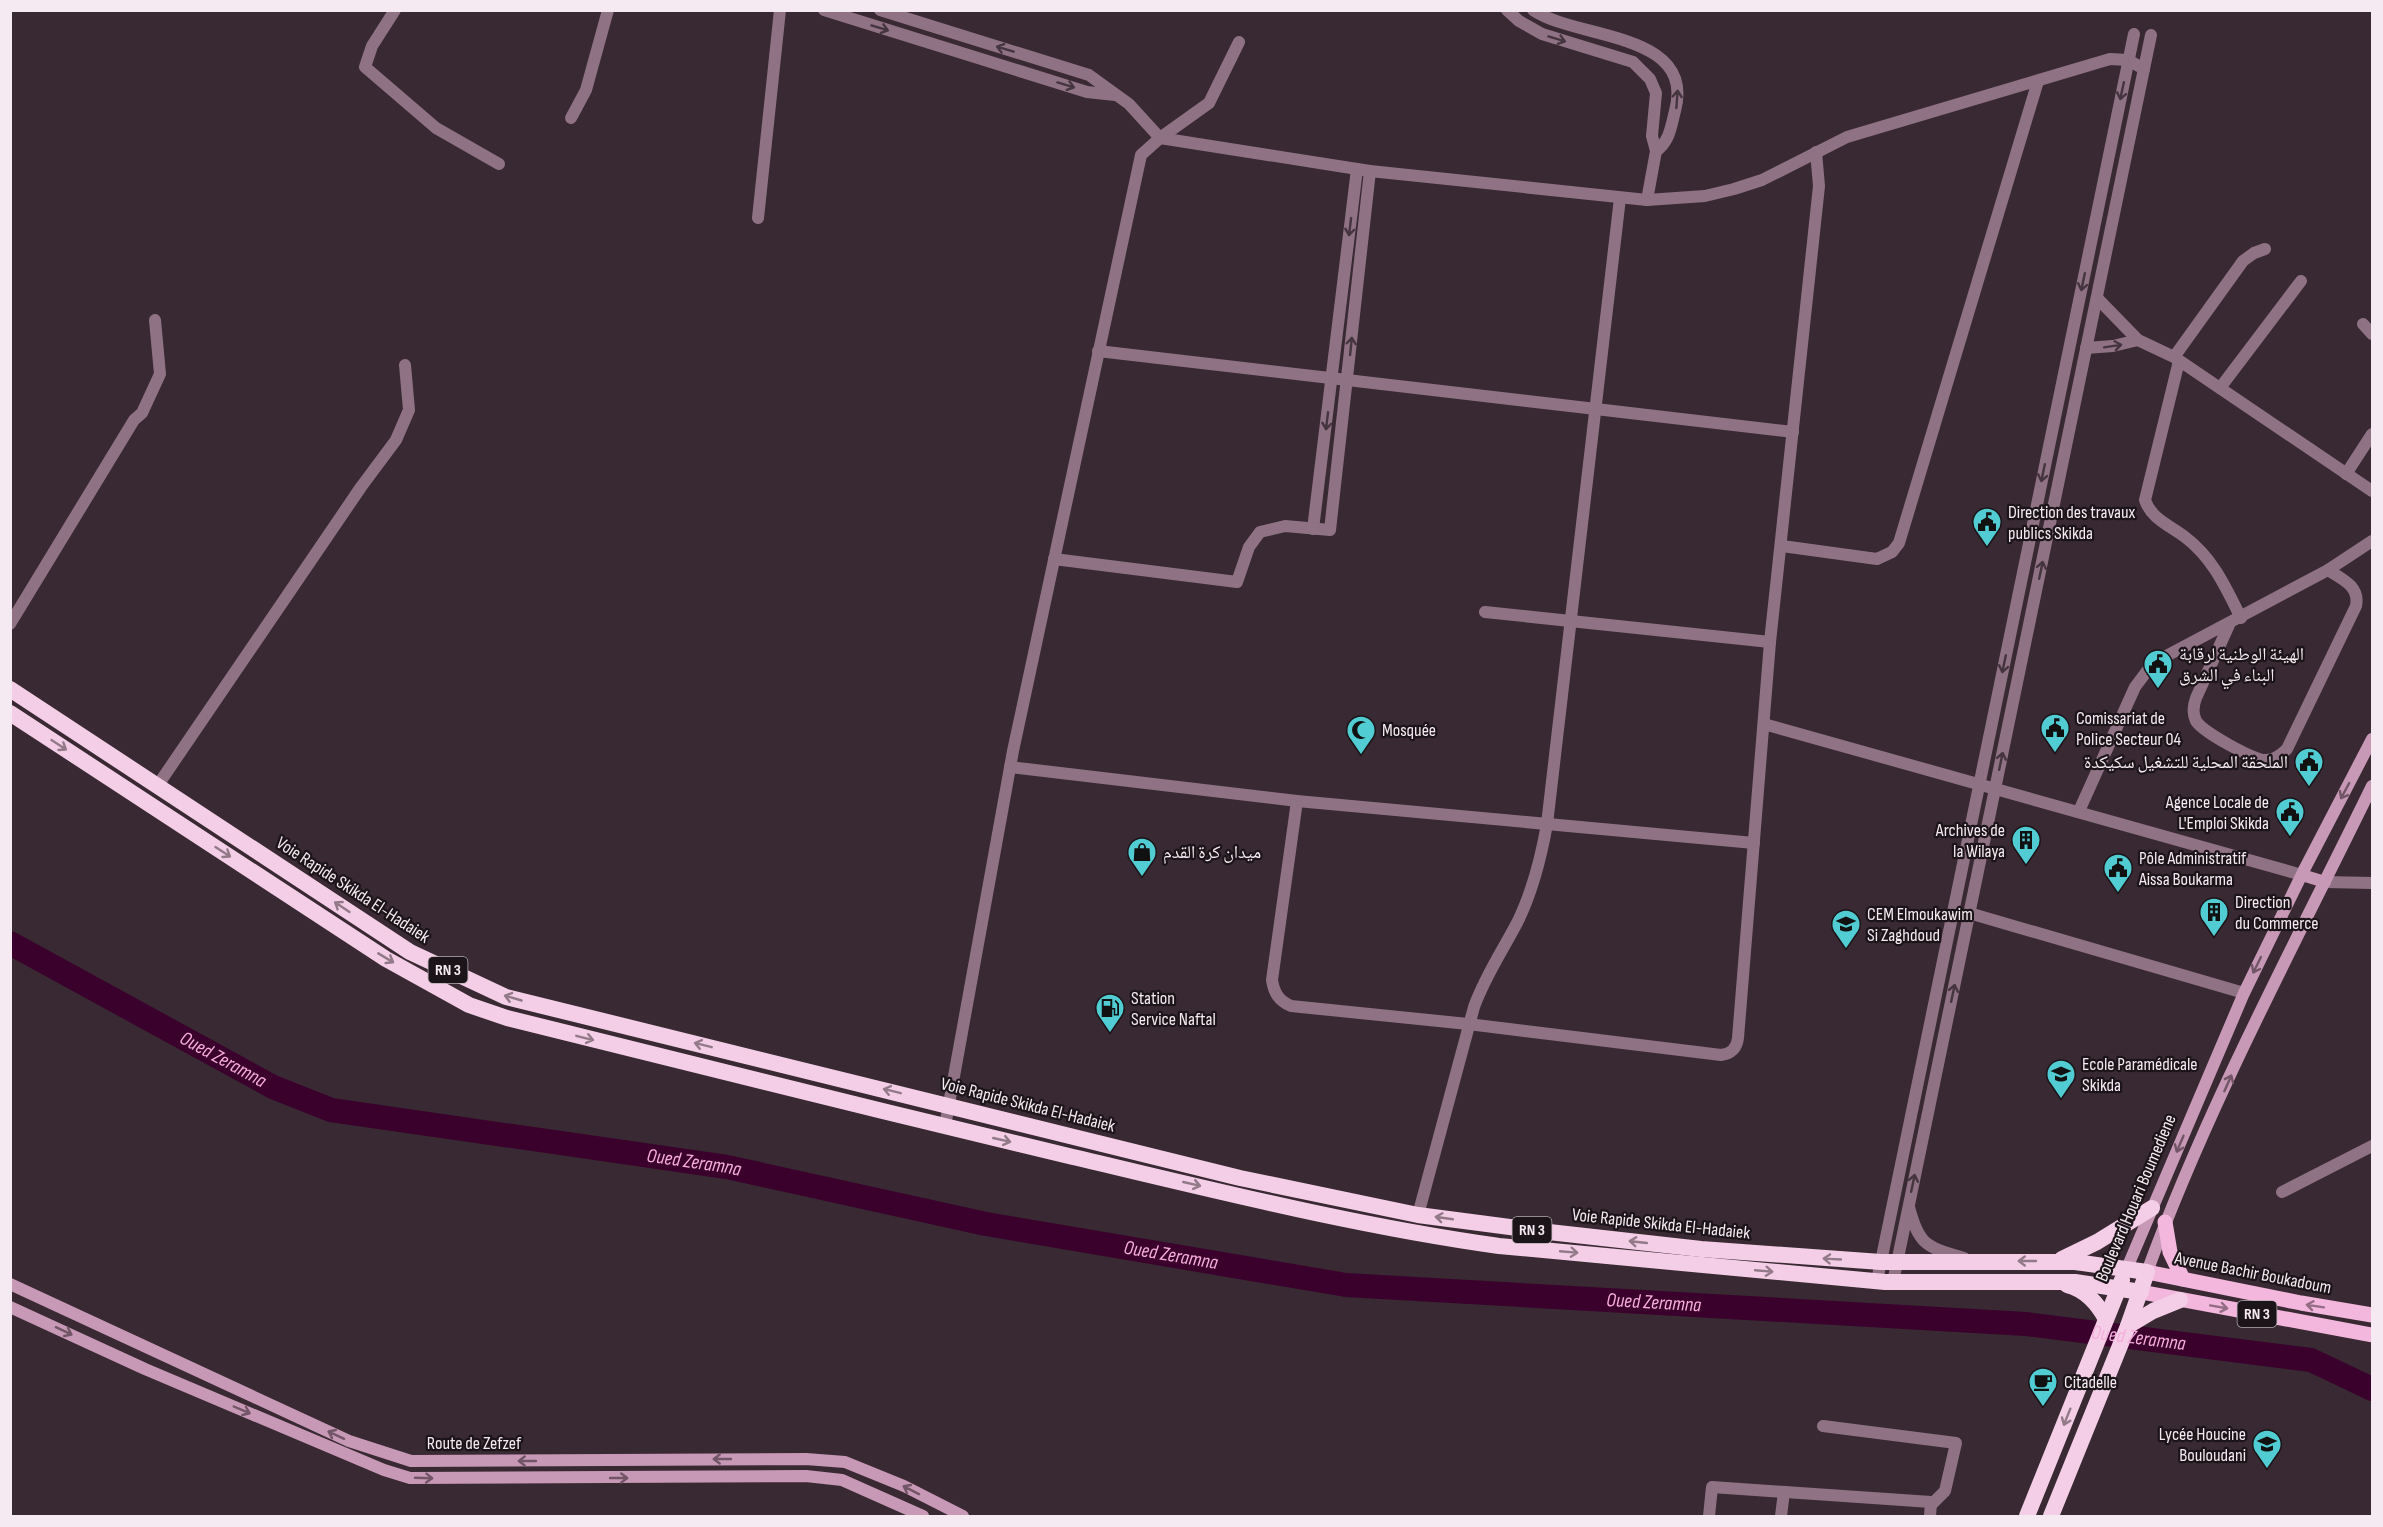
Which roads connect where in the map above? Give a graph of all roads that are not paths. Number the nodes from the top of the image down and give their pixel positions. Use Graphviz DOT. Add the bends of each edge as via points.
graph roads {
  1 [pos="395,10"];
  2 [pos="609,10"];
  3 [pos="780,10"];
  4 [pos="824,10"];
  5 [pos="880,10"];
  6 [pos="1507,10"];
  7 [pos="1533,10"];
  8 [pos="2134,34"];
  9 [pos="2151,35"];
  10 [pos="1239,42"];
  11 [pos="2128,60"];
  12 [pos="2144,69"];
  13 [pos="2038,81"];
  14 [pos="1116,95"];
  15 [pos="571,118"];
  16 [pos="1160,138"];
  17 [pos="1656,151"];
  18 [pos="1816,152"];
  19 [pos="499,164"];
  20 [pos="1364,170"];
  21 [pos="1620,198"];
  22 [pos="1647,200"];
  23 [pos="758,218"];
  24 [pos="2265,249"];
  25 [pos="2301,281"];
  26 [pos="2097,298"];
  27 [pos="155,320"];
  28 [pos="2363,324"];
  29 [pos="2373,334"];
  30 [pos="2139,340"];
  31 [pos="2086,348"];
  32 [pos="1098,351"];
  33 [pos="2177,359"];
  34 [pos="405,365"];
  35 [pos="1332,378"];
  36 [pos="1347,380"];
  37 [pos="2220,388"];
  38 [pos="1595,409"];
  39 [pos="1793,432"];
  40 [pos="2373,434"];
  41 [pos="2346,474"];
  42 [pos="2373,492"];
  43 [pos="1313,529"];
  44 [pos="2373,541"];
  45 [pos="1782,546"];
  46 [pos="1054,559"];
  47 [pos="2328,570"];
  48 [pos="1485,612"];
  49 [pos="2241,618"];
  50 [pos="1571,620"];
  51 [pos="10,624"];
  52 [pos="2229,625"];
  53 [pos="1770,642"];
  54 [pos="10,689"];
  55 [pos="10,713"];
  56 [pos="1764,724"];
  57 [pos="2373,739"];
  58 [pos="1010,767"];
  59 [pos="1979,783"];
  60 [pos="158,785"];
  61 [pos="2373,786"];
  62 [pos="1995,788"];
  63 [pos="1297,801"];
  64 [pos="2079,811"];
  65 [pos="1547,824"];
  66 [pos="1754,843"];
  67 [pos="2302,875"];
  68 [pos="2325,882"];
  69 [pos="2373,883"];
  70 [pos="1969,913"];
  71 [pos="2244,993"];
  72 [pos="1468,1024"];
  73 [pos="949,1105"];
  74 [pos="945,1126"];
  75 [pos="2373,1146"];
  76 [pos="2282,1192"];
  77 [pos="1908,1205"];
  78 [pos="2152,1208"];
  79 [pos="1418,1215"];
  80 [pos="2165,1222"];
  81 [pos="1889,1261"];
  82 [pos="1973,1261"];
  83 [pos="2058,1262"];
  84 [pos="2127,1268"];
  85 [pos="2147,1272"];
  86 [pos="2183,1279"];
  87 [pos="1885,1282"];
  88 [pos="2056,1282"];
  89 [pos="10,1284"];
  90 [pos="2118,1288"];
  91 [pos="2141,1292"];
  92 [pos="2180,1300"];
  93 [pos="11,1309"];
  94 [pos="2373,1315"];
  95 [pos="2106,1319"];
  96 [pos="2128,1326"];
  97 [pos="2373,1335"];
  98 [pos="1823,1426"];
  99 [pos="1784,1492"];
  100 [pos="1931,1511"];
  101 [pos="923,1516"];
  102 [pos="963,1516"];
  103 [pos="1709,1516"];
  104 [pos="1781,1516"];
  105 [pos="2027,1516"];
  106 [pos="2050,1516"];
  1 -- 19 [label="street" via="372,46 365,67 436,128"];
  2 -- 15 [label="street" via="586,90"];
  3 -- 23 [label="street"];
  4 -- 14 [label="street, one-way" via="1087,92"];
  14 -- 5 [label="street, one-way" via="1089,75"];
  6 -- 17 [label="street, one-way" via="1542,34 1626,59 1640,67 1656,93 1652,136"];
  17 -- 7 [label="street, one-way" via="1669,136 1677,106 1677,85 1669,65 1644,47 1551,20"];
  8 -- 11 [label="street"];
  9 -- 12 [label="street"];
  10 -- 16 [label="street" via="1209,103"];
  11 -- 12 [label="street"];
  11 -- 13 [label="street" via="2110,59"];
  11 -- 59 [label="street, one-way"];
  12 -- 26 [label="street"];
  13 -- 18 [label="street" via="1864,131"];
  13 -- 45 [label="street" via="1899,543 1893,552 1877,558"];
  14 -- 16 [label="street"];
  16 -- 20 [label="street"];
  16 -- 32 [label="street" via="1141,155"];
  17 -- 22 [label="street"];
  18 -- 22 [label="street" via="1762,180 1734,189"];
  18 -- 39 [label="street" via="1819,186"];
  20 -- 21 [label="street"];
  20 -- 35 [label="street, one-way"];
  36 -- 20 [label="street, one-way"];
  21 -- 22 [label="street"];
  21 -- 38 [label="street"];
  24 -- 33 [label="street" via="2244,261"];
  25 -- 37 [label="street"];
  26 -- 30 [label="street"];
  26 -- 31 [label="street"];
  27 -- 51 [label="street" via="160,374 142,413 134,420"];
  28 -- 29 [label="street"];
  31 -- 30 [label="street, one-way"];
  30 -- 33 [label="street"];
  62 -- 31 [label="street, one-way"];
  32 -- 35 [label="street"];
  32 -- 46 [label="street"];
  33 -- 37 [label="street"];
  33 -- 49 [label="street" via="2145,500 2152,515 2183,536 2208,560"];
  34 -- 60 [label="street" via="409,410 396,440"];
  35 -- 36 [label="street"];
  35 -- 43 [label="street, one-way"];
  36 -- 38 [label="street"];
  36 -- 43 [label="street" via="1330,530"];
  37 -- 41 [label="street"];
  38 -- 39 [label="street"];
  38 -- 50 [label="street"];
  39 -- 45 [label="street"];
  40 -- 41 [label="street"];
  41 -- 42 [label="street"];
  43 -- 46 [label="street" via="1285,526 1260,532 1249,547 1237,582"];
  44 -- 47 [label="street"];
  45 -- 53 [label="street"];
  46 -- 58 [label="street"];
  47 -- 49 [label="street"];
  47 -- 52 [label="street" via="2353,587 2356,606 2287,748 2277,757 2259,759 2204,729 2194,715 2196,698"];
  48 -- 50 [label="street"];
  49 -- 52 [label="street"];
  50 -- 53 [label="street"];
  50 -- 65 [label="street"];
  52 -- 64 [label="street" via="2162,658 2140,678"];
  53 -- 56 [label="street"];
  54 -- 60 [label="highway, Voie Rapide Skikda El-Hadaiek / RN 3"];
  55 -- 74 [label="highway, Voie Rapide Skikda El-Hadaiek / RN 3, one-way" via="386,959 469,1005 507,1018"];
  56 -- 59 [label="street"];
  56 -- 66 [label="street"];
  57 -- 67 [label="main road, Boulevard Houari Boumediene, one-way"];
  58 -- 63 [label="street"];
  58 -- 73 [label="street"];
  59 -- 62 [label="street"];
  59 -- 81 [label="street"];
  73 -- 60 [label="highway, Voie Rapide Skikda El-Hadaiek / RN 3, one-way" via="506,997 410,952"];
  61 -- 68 [label="main road, Boulevard Houari Boumediene"];
  62 -- 64 [label="street"];
  62 -- 70 [label="street"];
  63 -- 65 [label="street"];
  63 -- 72 [label="street" via="1272,980 1275,994 1292,1006"];
  64 -- 67 [label="street"];
  65 -- 66 [label="street"];
  65 -- 72 [label="street" via="1541,860 1527,901 1487,975"];
  66 -- 72 [label="street" via="1738,1038 1731,1052 1721,1055"];
  67 -- 68 [label="main road"];
  67 -- 71 [label="main road, Boulevard Houari Boumediene, one-way"];
  68 -- 69 [label="street"];
  80 -- 68 [label="main road, Boulevard Houari Boumediene, one-way" via="2267,996"];
  70 -- 71 [label="street"];
  77 -- 70 [label="street, one-way"];
  71 -- 78 [label="main road, Boulevard Houari Boumediene, one-way"];
  72 -- 79 [label="street"];
  73 -- 74 [label="street"];
  73 -- 79 [label="highway, Voie Rapide Skikda El-Hadaiek / RN 3" via="1240,1178"];
  74 -- 87 [label="highway, Voie Rapide Skikda El-Hadaiek / RN 3, one-way" via="1448,1239"];
  75 -- 76 [label="street"];
  77 -- 81 [label="street"];
  77 -- 82 [label="street" via="1920,1238 1933,1248"];
  78 -- 83 [label="highway"];
  78 -- 84 [label="main road, Boulevard Houari Boumediene"];
  81 -- 79 [label="highway, Voie Rapide Skikda El-Hadaiek / RN 3, one-way" via="1701,1249"];
  80 -- 85 [label="main road, Boulevard Houari Boumediene"];
  80 -- 86 [label="main road" via="2170,1252"];
  81 -- 82 [label="highway, Voie Rapide Skikda El-Hadaiek / RN 3"];
  81 -- 87 [label="street"];
  83 -- 82 [label="highway, Voie Rapide Skikda El-Hadaiek / RN 3, one-way"];
  83 -- 84 [label="highway, Voie Rapide Skikda El-Hadaiek / RN 3"];
  84 -- 85 [label="highway, Avenue Bachir Boukadoum / RN 3"];
  84 -- 90 [label="highway, Boulevard Houari Boumediene"];
  85 -- 86 [label="main road, Avenue Bachir Boukadoum / RN 3"];
  85 -- 91 [label="highway, Boulevard Houari Boumediene"];
  94 -- 86 [label="main road, Avenue Bachir Boukadoum / RN 3, one-way"];
  87 -- 88 [label="highway, Voie Rapide Skikda El-Hadaiek / RN 3"];
  88 -- 90 [label="highway, Voie Rapide Skikda El-Hadaiek / RN 3"];
  88 -- 95 [label="highway" via="2086,1294"];
  102 -- 89 [label="main road, Route de Zefzef, one-way" via="845,1462 806,1458 411,1461 349,1441"];
  90 -- 91 [label="highway, RN 3"];
  90 -- 95 [label="highway, Boulevard Houari Boumediene"];
  91 -- 92 [label="main road, RN 3"];
  91 -- 96 [label="highway, Boulevard Houari Boumediene"];
  92 -- 96 [label="highway"];
  92 -- 97 [label="main road, RN 3, one-way"];
  93 -- 101 [label="main road, Route de Zefzef, one-way" via="410,1478 806,1476 843,1480"];
  95 -- 105 [label="highway, Boulevard Houari Boumediene, one-way"];
  96 -- 106 [label="highway, Boulevard Houari Boumediene"];
  98 -- 100 [label="street" via="1956,1443 1945,1491"];
  99 -- 100 [label="street" via="1931,1502"];
  99 -- 103 [label="street" via="1712,1486"];
  99 -- 104 [label="street"];
}
